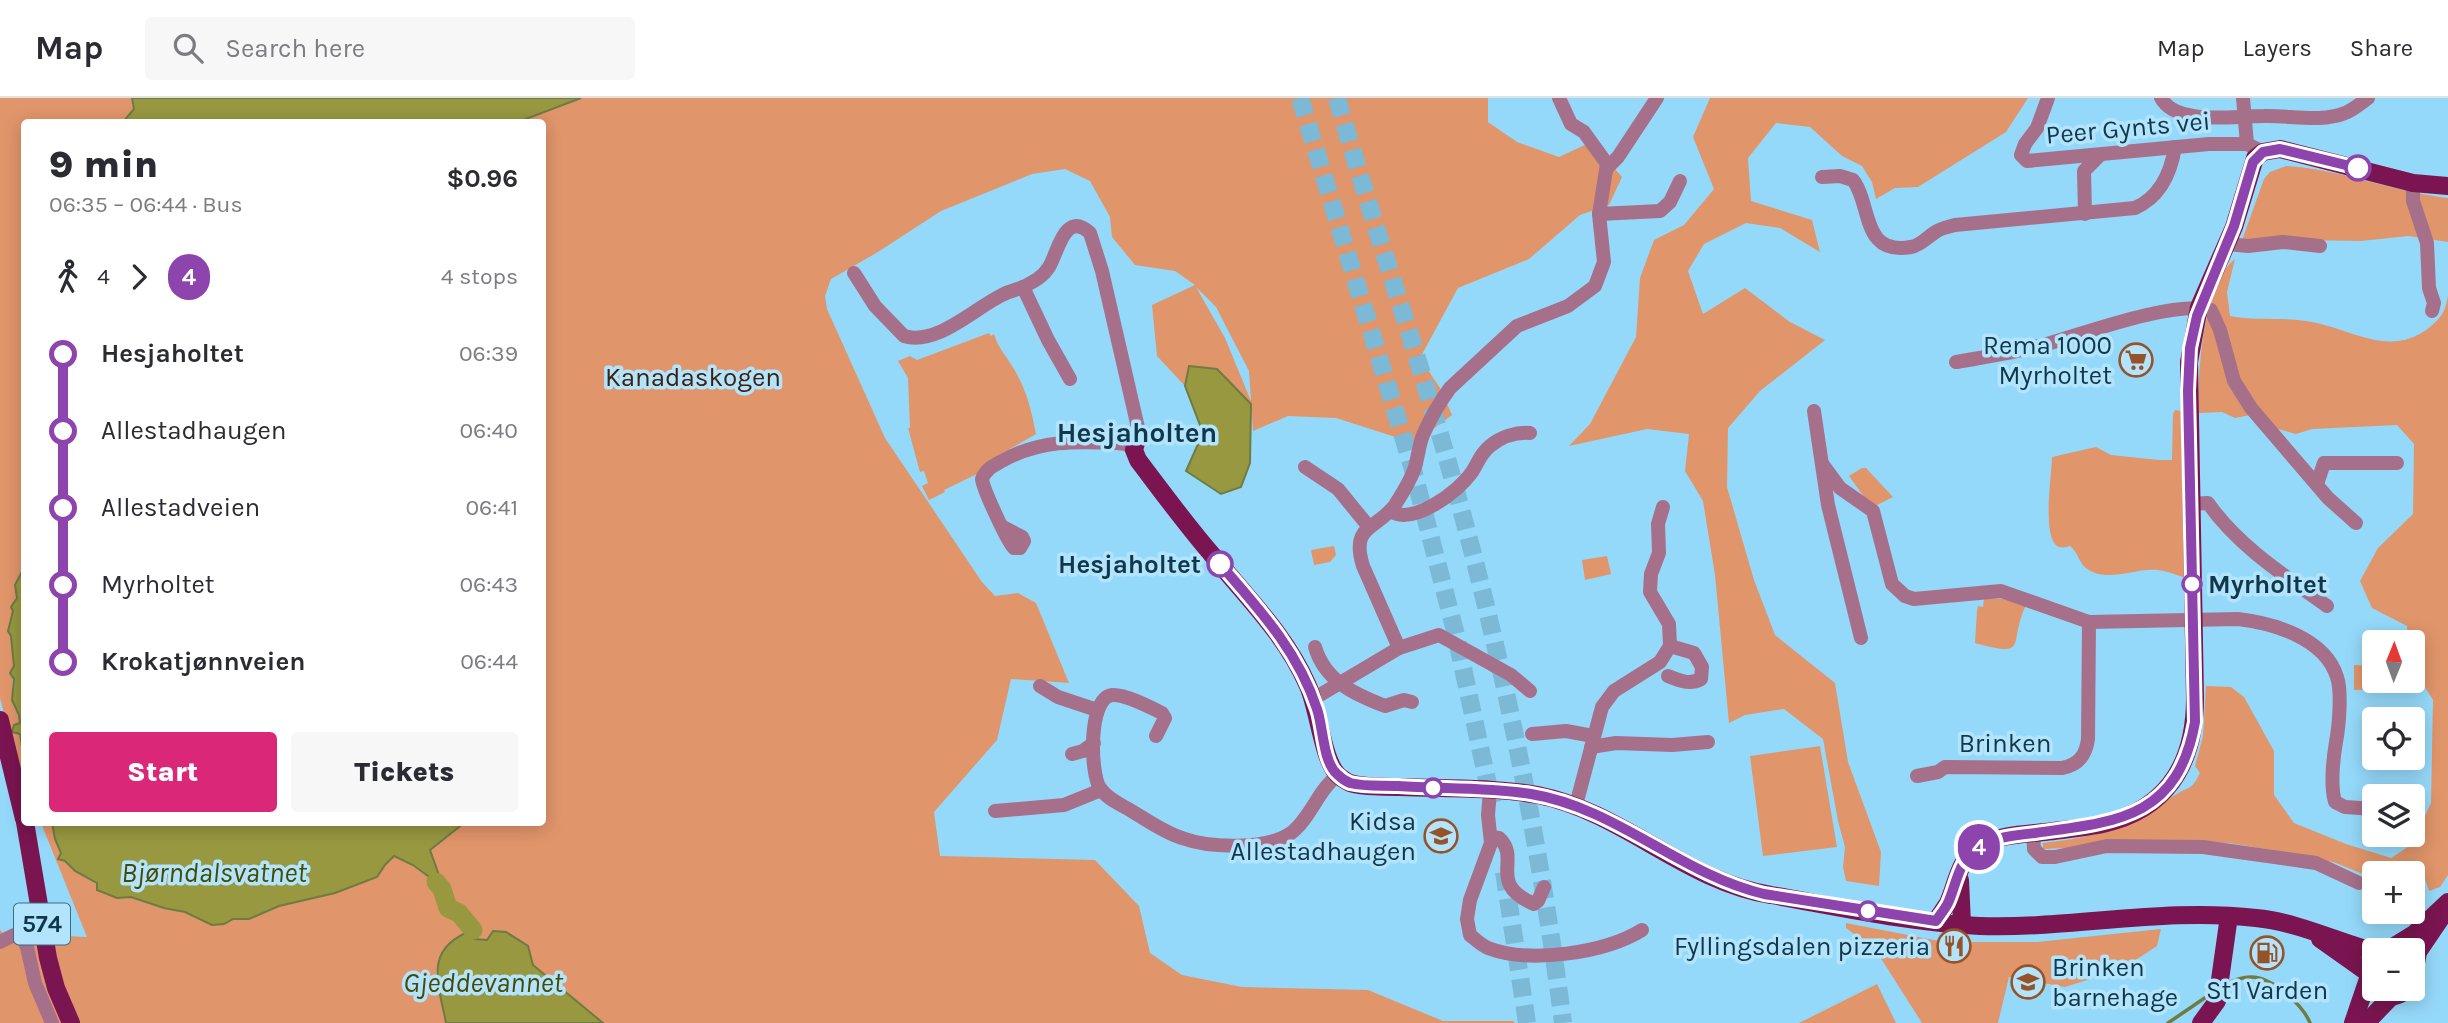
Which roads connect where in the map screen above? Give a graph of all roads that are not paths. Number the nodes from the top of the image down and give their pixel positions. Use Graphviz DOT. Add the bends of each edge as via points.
graph roads {
  1 [pos="1559,98"];
  2 [pos="1657,98"];
  3 [pos="2049,98"];
  4 [pos="2161,98"];
  5 [pos="2242,98"];
  6 [pos="2368,98"];
  7 [pos="2246,117"];
  8 [pos="2175,147"];
  9 [pos="2255,148"];
  10 [pos="2099,155"];
  11 [pos="1607,168"];
  12 [pos="1822,177"];
  13 [pos="1680,181"];
  14 [pos="2413,183"];
  15 [pos="2448,186"];
  16 [pos="1599,214"];
  17 [pos="2085,214"];
  18 [pos="2227,244"];
  19 [pos="2320,246"];
  20 [pos="854,273"];
  21 [pos="1023,287"];
  22 [pos="2199,307"];
  23 [pos="2432,311"];
  24 [pos="1956,362"];
  25 [pos="1070,379"];
  26 [pos="1810,414"];
  27 [pos="1530,433"];
  28 [pos="1137,435"];
  29 [pos="2397,463"];
  30 [pos="1824,465"];
  31 [pos="1305,467"];
  32 [pos="2317,484"];
  33 [pos="2190,503"];
  34 [pos="1663,507"];
  35 [pos="1390,511"];
  36 [pos="2356,523"];
  37 [pos="1003,527"];
  38 [pos="1368,527"];
  39 [pos="2327,606"];
  40 [pos="2193,618"];
  41 [pos="2089,622"];
  42 [pos="1861,638"];
  43 [pos="1670,646"];
  44 [pos="1315,647"];
  45 [pos="1399,648"];
  46 [pos="1668,676"];
  47 [pos="1340,684"];
  48 [pos="1040,686"];
  49 [pos="1530,691"];
  50 [pos="1313,699"];
  51 [pos="1412,702"];
  52 [pos="1097,710"];
  53 [pos="0,720"];
  54 [pos="1532,734"];
  55 [pos="1156,736"];
  56 [pos="1592,741"];
  57 [pos="1708,742"];
  58 [pos="1094,743"];
  59 [pos="1072,754"];
  60 [pos="1338,775"];
  61 [pos="1917,776"];
  62 [pos="1101,790"];
  63 [pos="1490,792"];
  64 [pos="21,805"];
  65 [pos="1576,805"];
  66 [pos="2362,808"];
  67 [pos="995,811"];
  68 [pos="26,826"];
  69 [pos="2033,833"];
  70 [pos="1491,837"];
  71 [pos="1959,869"];
  72 [pos="2359,883"];
  73 [pos="1544,887"];
  74 [pos="2448,904"];
  75 [pos="2229,916"];
  76 [pos="1936,921"];
  77 [pos="1962,924"];
  78 [pos="1642,930"];
  79 [pos="2312,933"];
  80 [pos="2408,938"];
  81 [pos="2425,941"];
  82 [pos="0,942"];
  83 [pos="2362,948"];
  84 [pos="2362,965"];
  85 [pos="2362,995"];
  86 [pos="2387,1001"];
  87 [pos="52,1023"];
  88 [pos="71,1023"];
  89 [pos="2202,1023"];
  90 [pos="2353,1023"];
  91 [pos="2366,1023"];
  1 -- 11 [label="street" via="1571,124 1596,145"];
  2 -- 11 [label="street"];
  3 -- 10 [label="street, Peer Gynts vei" via="2021,155 2027,160"];
  4 -- 7 [label="street, Peer Gynts vei" via="2164,105 2193,116"];
  5 -- 7 [label="street"];
  6 -- 7 [label="street, Peer Gynts vei" via="2344,114"];
  7 -- 9 [label="street"];
  8 -- 9 [label="street, Peer Gynts vei"];
  8 -- 10 [label="street, Peer Gynts vei"];
  8 -- 17 [label="street" via="2166,177 2151,199 2135,208"];
  9 -- 14 [label="main road" via="2294,151"];
  9 -- 18 [label="main road"];
  10 -- 17 [label="street" via="2084,171"];
  11 -- 16 [label="street"];
  12 -- 17 [label="street" via="1853,180 1872,232 1892,247 1911,247 1955,225"];
  13 -- 16 [label="street" via="1660,211"];
  14 -- 15 [label="main road"];
  14 -- 23 [label="street" via="2413,201 2427,243"];
  16 -- 35 [label="street" via="1604,262 1595,286 1568,306 1517,326 1450,388 1423,436 1415,468"];
  18 -- 19 [label="street"];
  18 -- 22 [label="main road"];
  20 -- 21 [label="street" via="875,306 909,338 954,325"];
  21 -- 25 [label="street"];
  21 -- 28 [label="street" via="1049,267 1065,232 1077,227 1090,233"];
  22 -- 24 [label="street"];
  22 -- 32 [label="street" via="2211,310 2215,317 2234,381 2251,408"];
  22 -- 33 [label="main road" via="2188,376"];
  26 -- 30 [label="street"];
  27 -- 35 [label="street" via="1508,436 1490,446 1467,478 1432,507 1404,516"];
  28 -- 37 [label="street" via="1126,444 1050,443 989,468 983,484"];
  28 -- 50 [label="main road" via="1138,460 1283,639"];
  29 -- 32 [label="street" via="2324,463"];
  30 -- 41 [label="street" via="1840,488 1873,511 1888,574 1905,596 1922,600 2001,591"];
  30 -- 42 [label="street" via="1828,505"];
  31 -- 38 [label="street" via="1338,489"];
  32 -- 36 [label="street"];
  33 -- 39 [label="street" via="2208,503 2241,541"];
  33 -- 40 [label="main road"];
  34 -- 43 [label="street" via="1650,592 1669,624"];
  35 -- 38 [label="street"];
  38 -- 45 [label="street" via="1360,556"];
  40 -- 41 [label="street"];
  40 -- 66 [label="street" via="2262,622 2295,634 2322,655 2339,685 2335,802"];
  40 -- 69 [label="main road" via="2195,722 2187,758 2177,776 2157,798 2133,814 2095,826"];
  41 -- 61 [label="street, Brinken" via="2088,739 2078,762 2062,768 1945,767"];
  43 -- 46 [label="street" via="1694,653 1703,673 1695,683"];
  43 -- 56 [label="street" via="1660,662 1608,697"];
  44 -- 47 [label="street" via="1322,666"];
  45 -- 47 [label="street"];
  45 -- 49 [label="street" via="1440,635 1511,675"];
  47 -- 50 [label="street"];
  47 -- 51 [label="street" via="1385,706"];
  48 -- 52 [label="street"];
  50 -- 60 [label="main road" via="1328,759"];
  52 -- 55 [label="street" via="1105,698 1114,695 1162,713 1164,722"];
  52 -- 58 [label="street"];
  53 -- 64 [label="main road, 574"];
  54 -- 56 [label="street" via="1566,731"];
  56 -- 57 [label="street"];
  56 -- 65 [label="street"];
  58 -- 59 [label="street"];
  58 -- 62 [label="street" via="1095,775"];
  60 -- 62 [label="street" via="1292,832 1258,845 1183,839"];
  60 -- 63 [label="main road" via="1349,782 1381,786"];
  62 -- 67 [label="street" via="1064,805"];
  63 -- 65 [label="main road" via="1530,794"];
  63 -- 70 [label="street"];
  65 -- 76 [label="main road" via="1714,878 1750,891"];
  68 -- 88 [label="main road, 574" via="48,958"];
  69 -- 71 [label="main road" via="1986,843"];
  69 -- 72 [label="street" via="2034,849 2042,857 2107,846 2203,847 2316,863"];
  70 -- 73 [label="street" via="1506,845 1507,881 1512,890 1534,904"];
  70 -- 78 [label="street" via="1467,919 1470,935 1482,945 1547,956 1610,943"];
  71 -- 76 [label="main road"];
  71 -- 77 [label="main road"];
  74 -- 80 [label="main road"];
  74 -- 81 [label="main road"];
  75 -- 77 [label="main road"];
  75 -- 79 [label="main road" via="2268,919"];
  75 -- 89 [label="main road" via="2217,1001"];
  76 -- 77 [label="main road"];
  79 -- 83 [label="main road"];
  79 -- 84 [label="main road"];
  82 -- 87 [label="street" via="14,935 23,939"];
  85 -- 90 [label="main road"];
  86 -- 91 [label="main road"];
}
